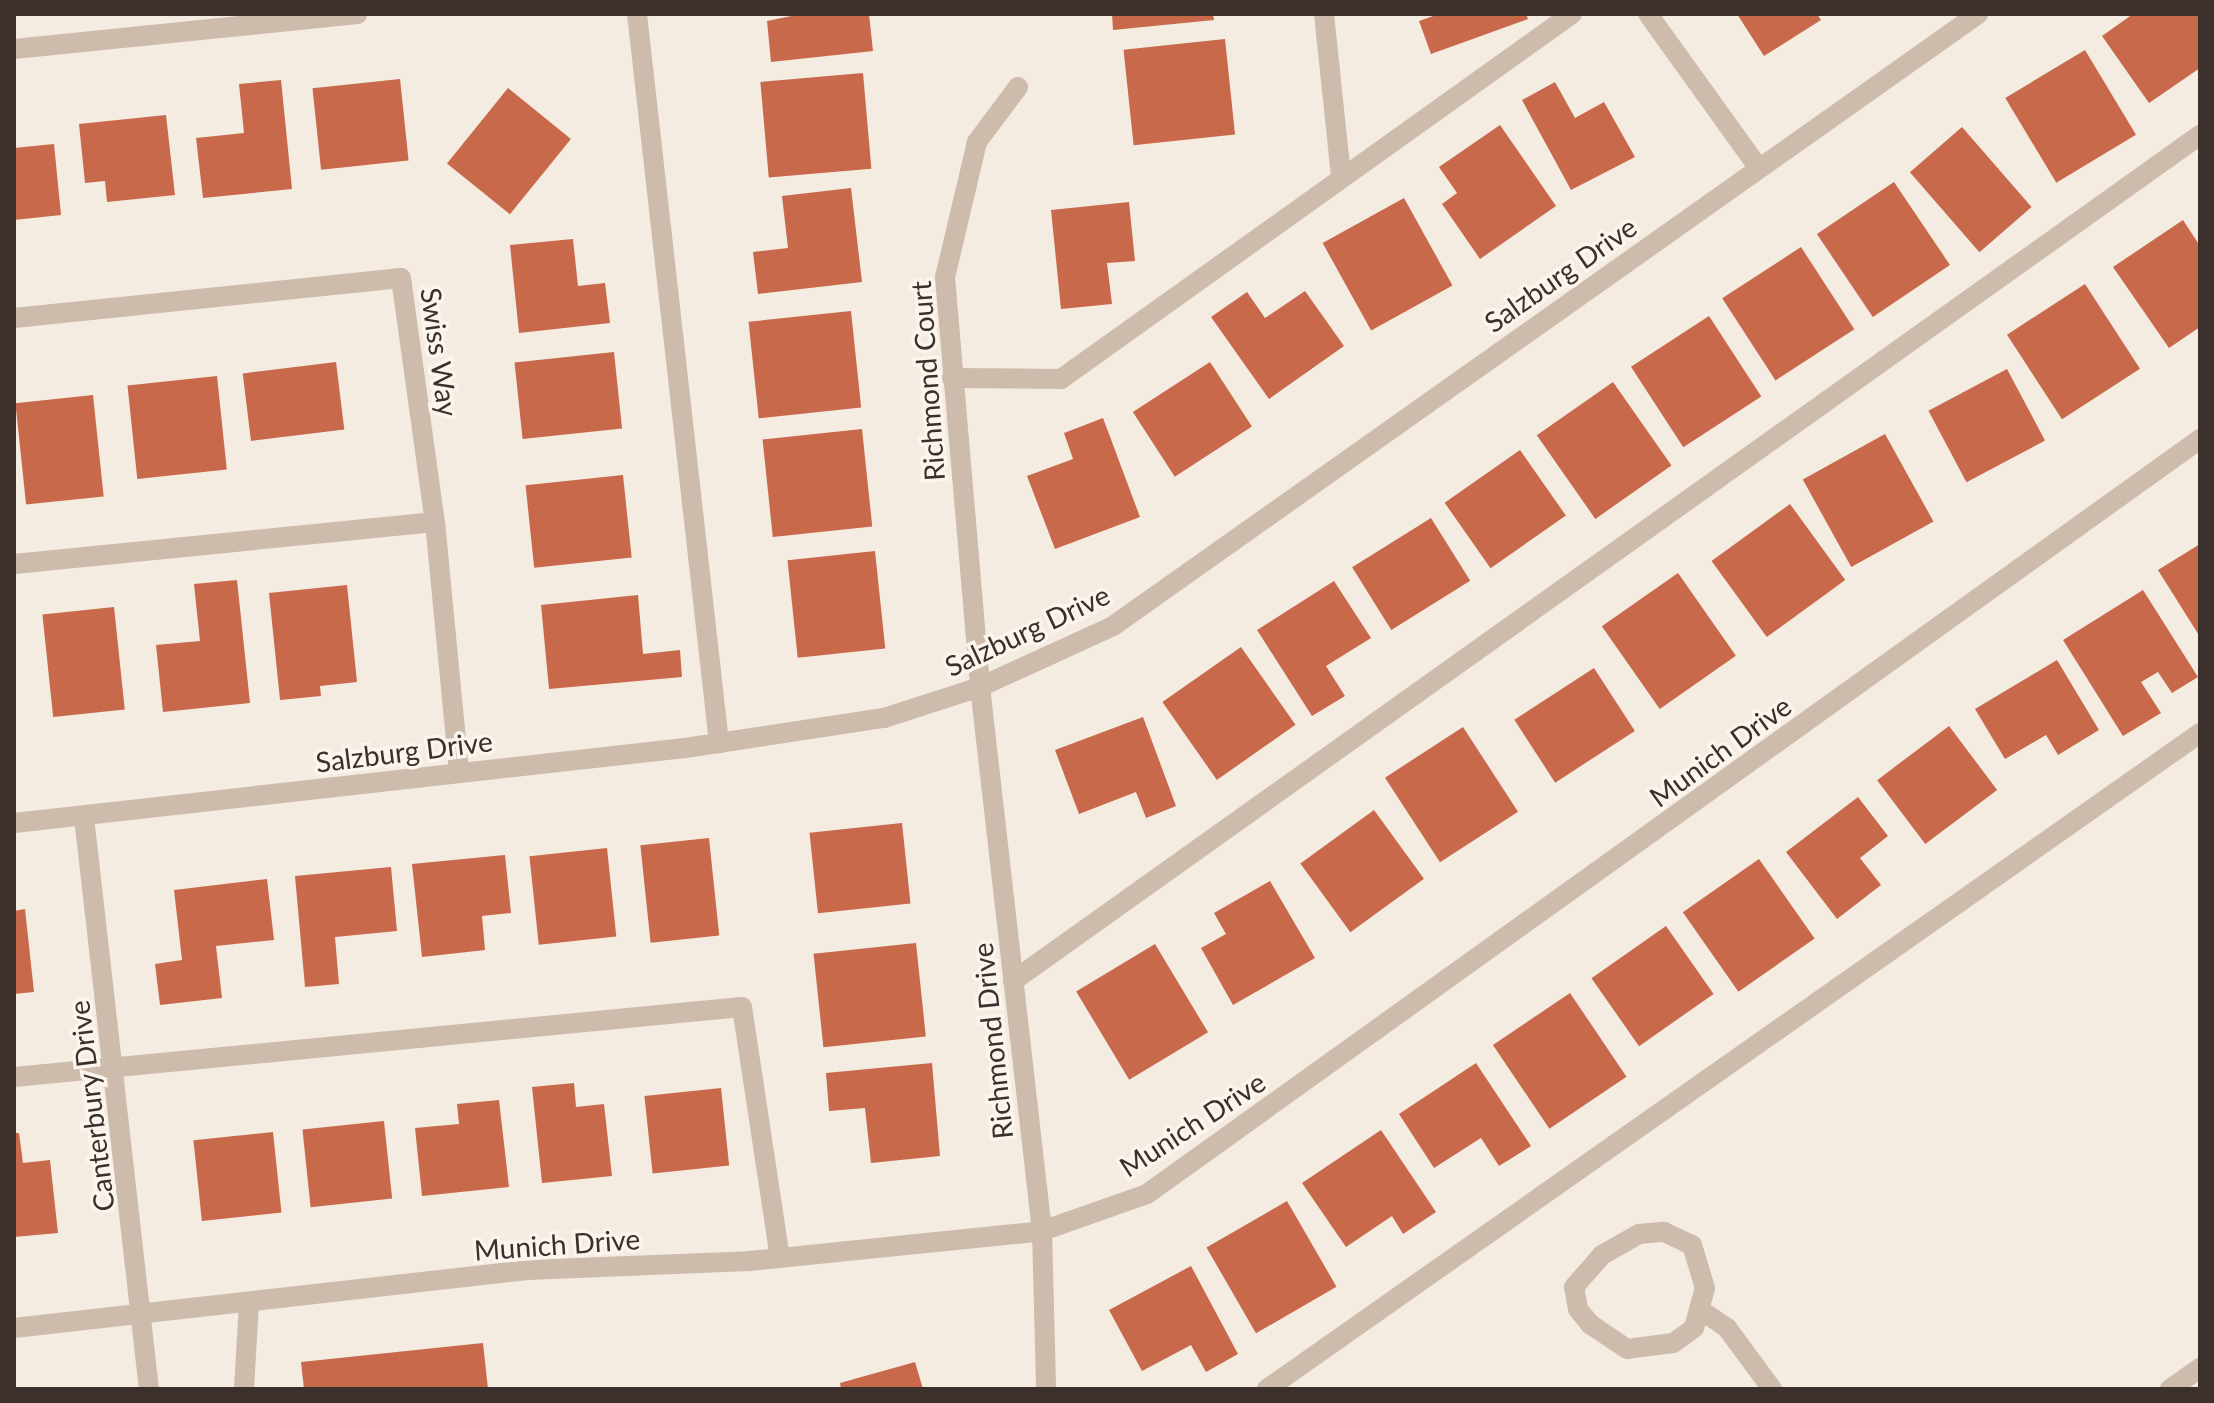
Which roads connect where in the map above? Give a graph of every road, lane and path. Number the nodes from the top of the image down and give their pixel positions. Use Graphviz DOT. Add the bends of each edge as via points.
graph roads {
  1 [pos="357,14"];
  2 [pos="637,14"];
  3 [pos="1324,14"];
  4 [pos="1572,14"];
  5 [pos="1648,14"];
  6 [pos="1978,14"];
  7 [pos="14,49"];
  8 [pos="1018,87"];
  9 [pos="2200,135"];
  10 [pos="1758,167"];
  11 [pos="1341,175"];
  12 [pos="14,318"];
  13 [pos="952,378"];
  14 [pos="2200,439"];
  15 [pos="435,522"];
  16 [pos="14,564"];
  17 [pos="980,687"];
  18 [pos="2200,733"];
  19 [pos="719,743"];
  20 [pos="459,773"];
  21 [pos="84,817"];
  22 [pos="14,823"];
  23 [pos="1013,981"];
  24 [pos="115,1068"];
  25 [pos="14,1077"];
  26 [pos="1042,1231"];
  27 [pos="780,1258"];
  28 [pos="249,1302"];
  29 [pos="1699,1309"];
  30 [pos="143,1314"];
  31 [pos="14,1328"];
  32 [pos="2200,1368"];
  33 [pos="149,1389"];
  34 [pos="244,1389"];
  35 [pos="1046,1389"];
  36 [pos="1267,1389"];
  37 [pos="1772,1389"];
  38 [pos="2170,1389"];
  1 -- 7 [label="street"];
  2 -- 19 [label="street"];
  3 -- 11 [label="street"];
  4 -- 11 [label="street"];
  5 -- 10 [label="street"];
  6 -- 10 [label="street, Salzburg Drive"];
  8 -- 13 [label="street, Richmond Court" via="977,142 957,215 945,277"];
  9 -- 23 [label="street"];
  10 -- 17 [label="street, Salzburg Drive" via="1113,626"];
  11 -- 13 [label="street" via="1061,379"];
  12 -- 15 [label="street, Swiss Way" via="401,278"];
  13 -- 17 [label="street, Richmond Court"];
  14 -- 26 [label="street, Munich Drive" via="1147,1194"];
  15 -- 16 [label="street"];
  15 -- 20 [label="street, Swiss Way"];
  17 -- 19 [label="street, Salzburg Drive" via="884,718"];
  17 -- 23 [label="street, Richmond Drive"];
  18 -- 36 [label="street"];
  19 -- 20 [label="street, Salzburg Drive"];
  20 -- 21 [label="street, Salzburg Drive"];
  21 -- 22 [label="street, Salzburg Drive"];
  21 -- 24 [label="street, Canterbury Drive"];
  23 -- 26 [label="street, Richmond Drive"];
  24 -- 25 [label="street"];
  24 -- 27 [label="street" via="742,1007"];
  24 -- 30 [label="street, Canterbury Drive"];
  26 -- 27 [label="street, Munich Drive"];
  26 -- 35 [label="street, Richmond Drive"];
  27 -- 28 [label="street, Munich Drive" via="528,1270"];
  28 -- 30 [label="street, Munich Drive"];
  28 -- 34 [label="street"];
  29 -- 29 [label="street" via="1705,1288 1692,1245 1664,1232 1639,1234 1602,1255 1574,1287 1578,1309 1590,1324 1627,1349 1673,1343 1694,1328"];
  29 -- 37 [label="street" via="1727,1328"];
  30 -- 31 [label="street, Munich Drive"];
  30 -- 33 [label="street, Canterbury Drive"];
  32 -- 38 [label="street"];
}
